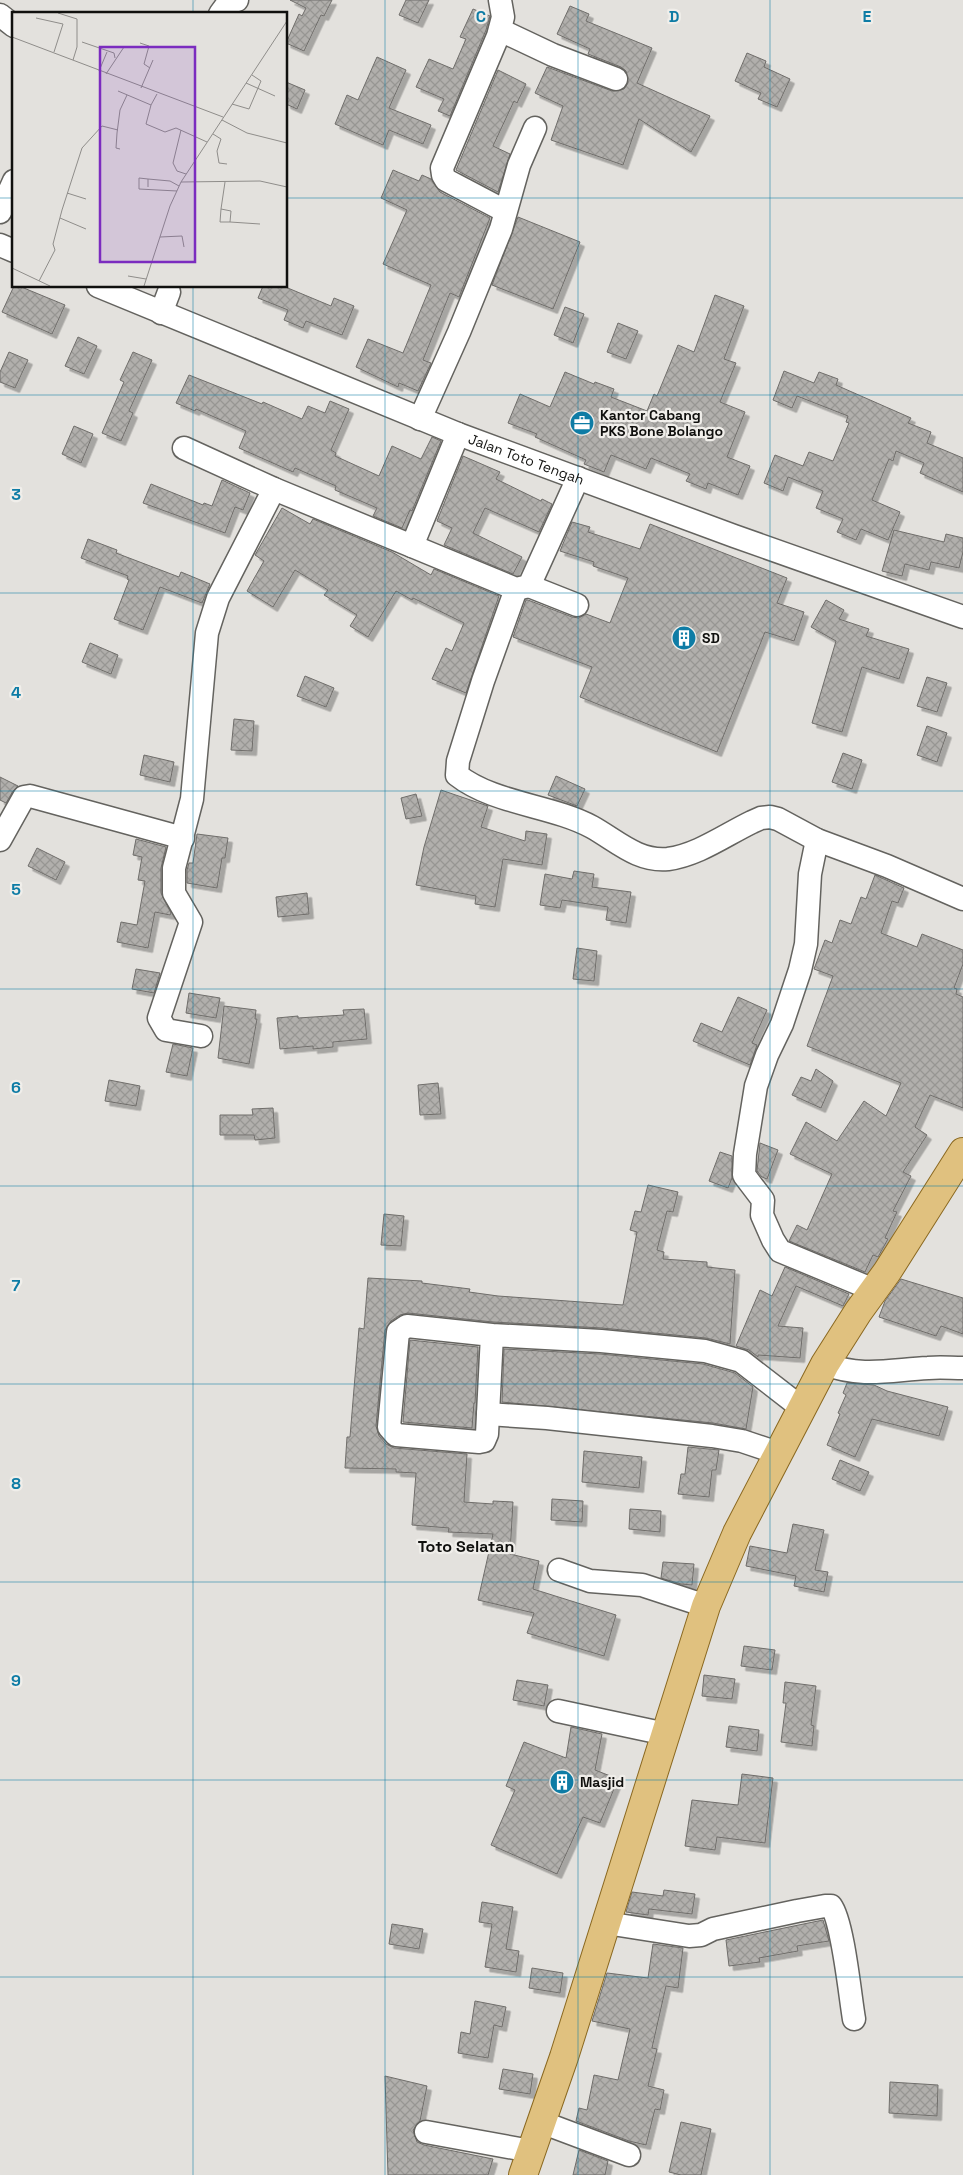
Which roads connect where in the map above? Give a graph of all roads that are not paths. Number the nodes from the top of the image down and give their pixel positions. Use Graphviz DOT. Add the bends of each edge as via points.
graph roads {
  1 [pos="237,0"];
  2 [pos="500,0"];
  3 [pos="221,12"];
  4 [pos="0,15"];
  5 [pos="12,24"];
  6 [pos="500,30"];
  7 [pos="616,79"];
  8 [pos="536,128"];
  9 [pos="12,185"];
  10 [pos="505,211"];
  11 [pos="0,212"];
  12 [pos="0,245"];
  13 [pos="12,250"];
  14 [pos="103,288"];
  15 [pos="169,292"];
  16 [pos="161,313"];
  17 [pos="420,419"];
  18 [pos="458,434"];
  19 [pos="184,448"];
  20 [pos="578,478"];
  21 [pos="274,489"];
  22 [pos="412,546"];
  23 [pos="522,587"];
  24 [pos="577,605"];
  25 [pos="963,617"];
  26 [pos="182,838"];
  27 [pos="0,840"];
  28 [pos="817,840"];
  29 [pos="963,899"];
  30 [pos="201,1036"];
  31 [pos="963,1152"];
  32 [pos="874,1290"];
  33 [pos="492,1335"];
  34 [pos="825,1364"];
  35 [pos="963,1368"];
  36 [pos="803,1409"];
  37 [pos="488,1414"];
  38 [pos="778,1453"];
  39 [pos="559,1570"];
  40 [pos="706,1606"];
  41 [pos="558,1711"];
  42 [pos="666,1734"];
  43 [pos="606,1923"];
  44 [pos="854,2019"];
  45 [pos="541,2122"];
  46 [pos="426,2132"];
  47 [pos="630,2155"];
  48 [pos="527,2163"];
  1 -- 3 [label="street" via="228,3"];
  2 -- 6 [label="street" via="503,17"];
  4 -- 5 [label="street"];
  6 -- 7 [label="street"];
  6 -- 10 [label="street" via="442,168 446,180"];
  8 -- 10 [label="street" via="519,165"];
  9 -- 11 [label="street"];
  10 -- 17 [label="street" via="501,230"];
  12 -- 13 [label="street"];
  14 -- 16 [label="street, Jalan Toto Tengah"];
  15 -- 16 [label="street"];
  16 -- 17 [label="street, Jalan Toto Tengah"];
  17 -- 18 [label="street, Jalan Toto Tengah"];
  18 -- 20 [label="street, Jalan Toto Tengah"];
  18 -- 22 [label="street"];
  19 -- 21 [label="street"];
  20 -- 23 [label="street"];
  20 -- 25 [label="street, Jalan Toto Tengah"];
  21 -- 22 [label="street"];
  21 -- 26 [label="street" via="218,598 207,634 192,799"];
  22 -- 23 [label="street"];
  23 -- 24 [label="street"];
  23 -- 28 [label="street" via="482,681 458,761 457,776 490,792 572,818 605,834 625,849 654,859 690,854 761,818 778,819"];
  26 -- 27 [label="street" via="30,796 24,797"];
  26 -- 30 [label="street" via="174,868 174,893 191,922 159,1018 166,1030"];
  28 -- 29 [label="street"];
  28 -- 32 [label="street" via="810,874 806,944 782,1024 756,1086 744,1175 763,1200 762,1214 780,1251"];
  31 -- 32 [label="main road"];
  32 -- 34 [label="main road"];
  33 -- 36 [label="street" via="705,1351 740,1361"];
  33 -- 37 [label="street"];
  33 -- 37 [label="street" via="401,1328 398,1332 390,1427 396,1435 478,1442 486,1438"];
  34 -- 35 [label="street" via="843,1371 863,1373"];
  34 -- 36 [label="main road"];
  36 -- 38 [label="main road"];
  37 -- 38 [label="street" via="712,1436 742,1441"];
  38 -- 40 [label="main road" via="736,1533"];
  39 -- 40 [label="street" via="590,1581 642,1585"];
  40 -- 42 [label="main road"];
  41 -- 42 [label="street"];
  42 -- 43 [label="main road"];
  43 -- 44 [label="street" via="689,1936 830,1906 838,1925"];
  43 -- 45 [label="main road"];
  45 -- 47 [label="street"];
  45 -- 48 [label="main road"];
  46 -- 48 [label="street"];
}
